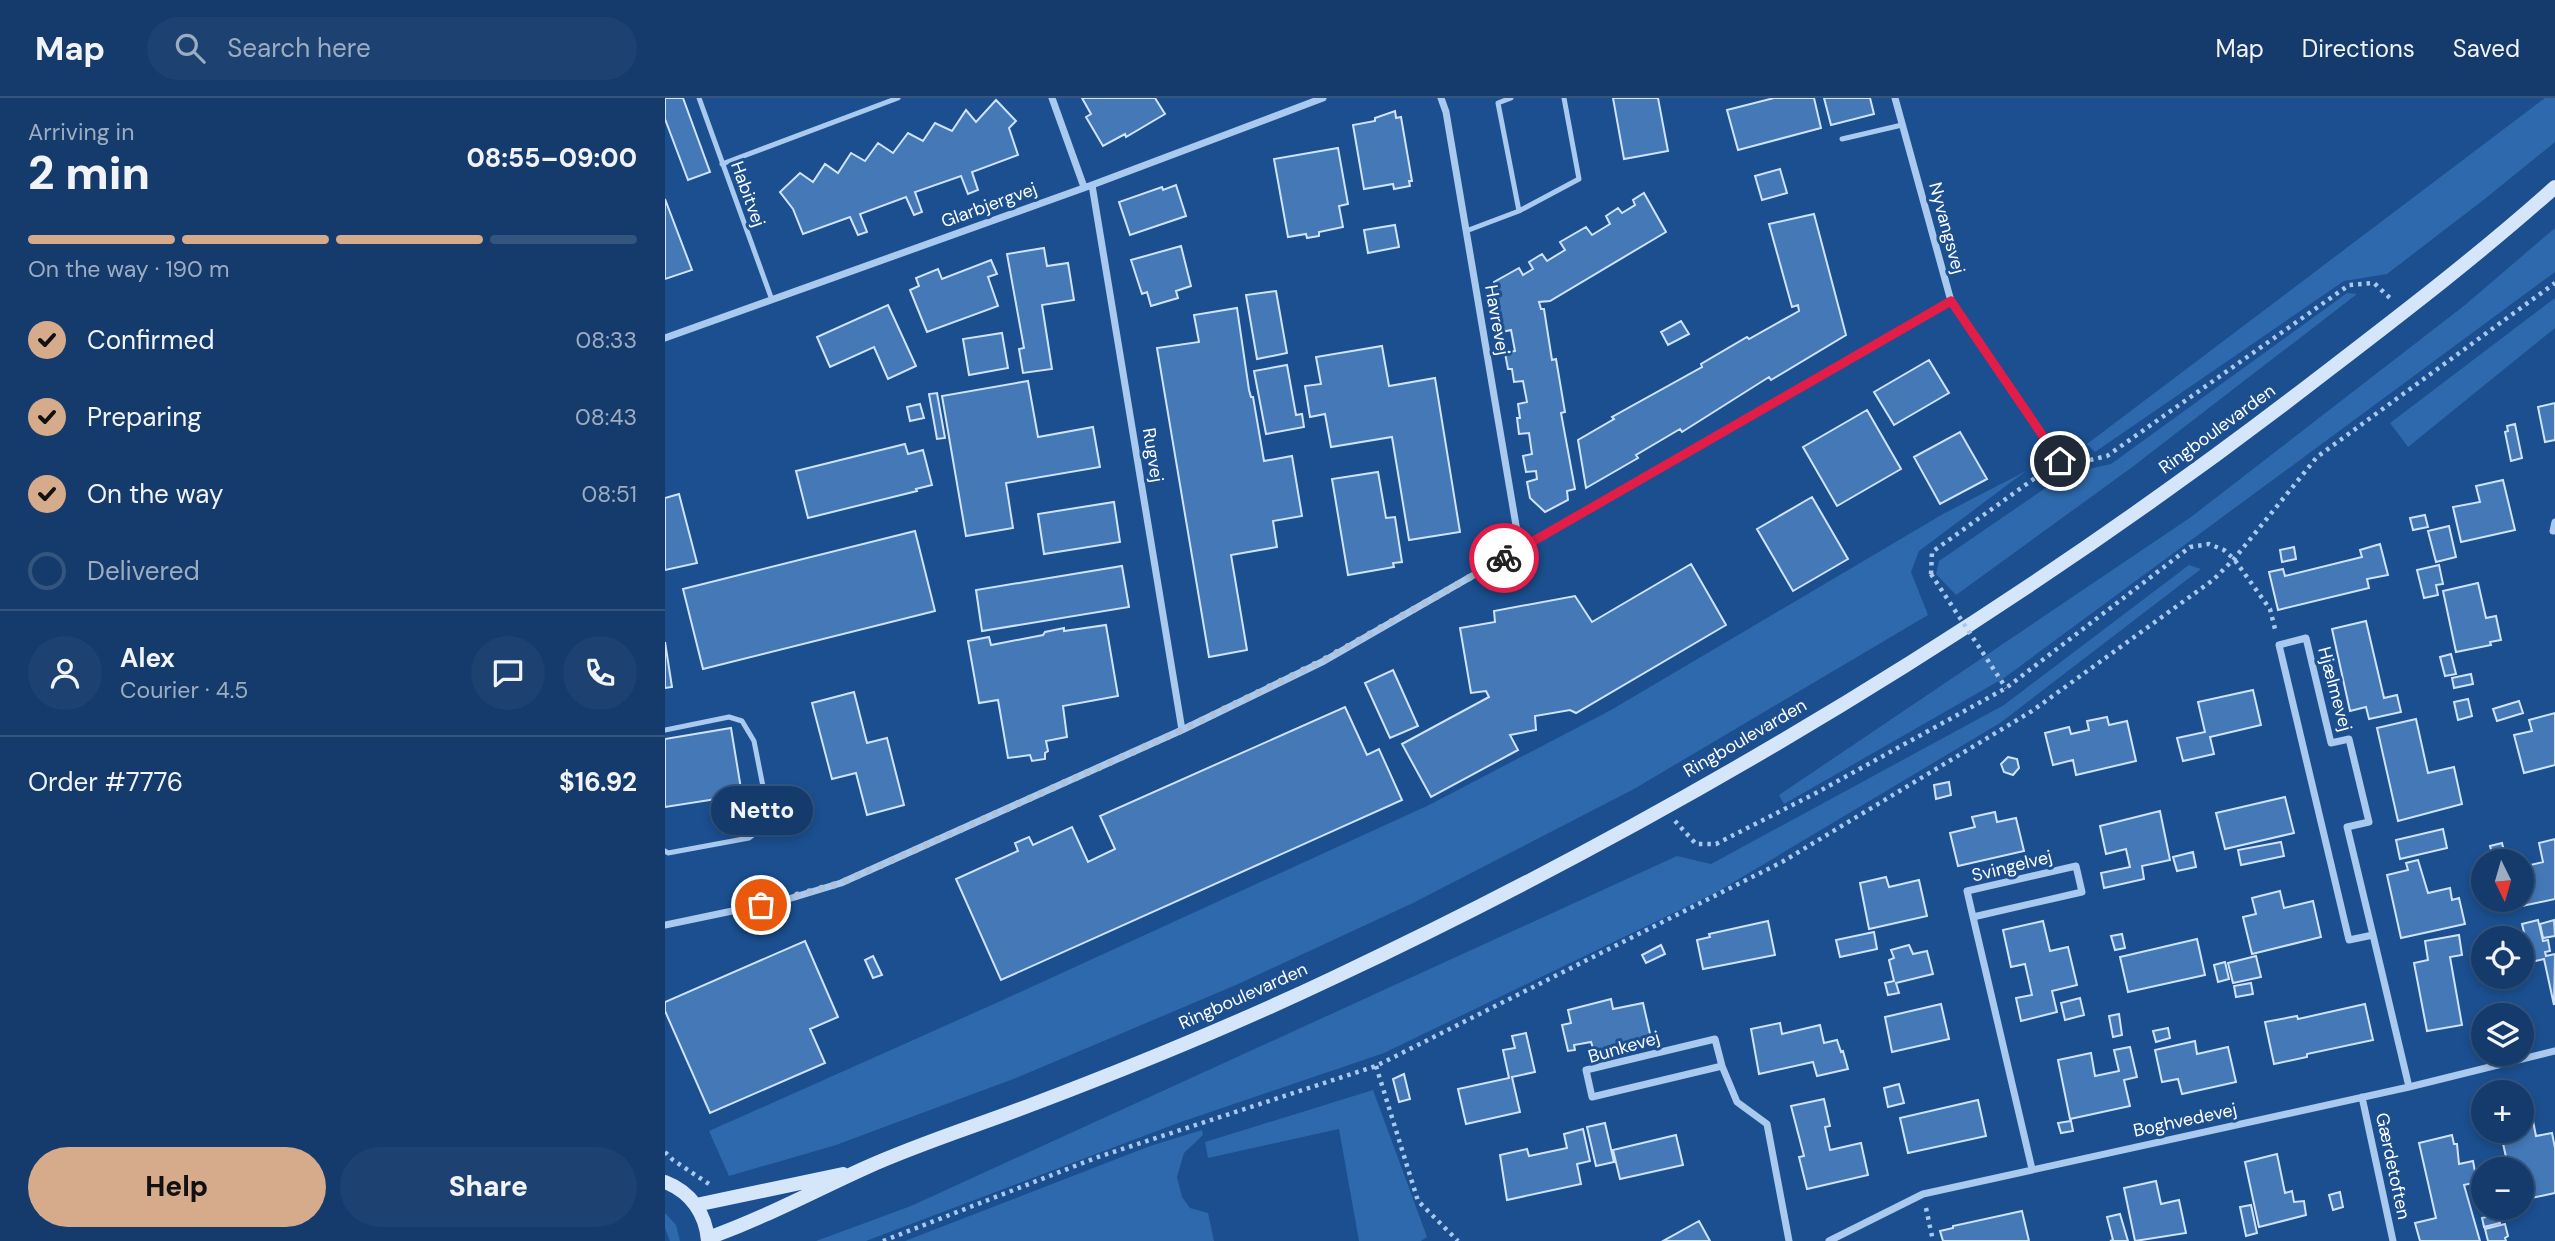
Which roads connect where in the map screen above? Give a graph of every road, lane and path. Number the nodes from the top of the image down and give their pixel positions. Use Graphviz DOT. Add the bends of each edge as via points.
graph roads {
  1 [pos="699,98"];
  2 [pos="898,98"];
  3 [pos="1052,98"];
  4 [pos="1323,98"];
  5 [pos="1441,98"];
  6 [pos="1511,98"];
  7 [pos="1564,98"];
  8 [pos="1895,98"];
  9 [pos="1902,125"];
  10 [pos="1842,139"];
  11 [pos="722,164"];
  12 [pos="1088,186"];
  13 [pos="2555,187"];
  14 [pos="1519,211"];
  15 [pos="1466,231"];
  16 [pos="2555,283"];
  17 [pos="772,300"];
  18 [pos="1951,301"];
  19 [pos="2404,312"];
  20 [pos="665,338"];
  21 [pos="2060,461"];
  22 [pos="1520,549"];
  23 [pos="2234,559"];
  24 [pos="2279,645"];
  25 [pos="2005,688"];
  26 [pos="665,730"];
  27 [pos="1182,730"];
  28 [pos="1663,808"];
  29 [pos="799,816"];
  30 [pos="770,822"];
  31 [pos="665,851"];
  32 [pos="1973,917"];
  33 [pos="665,925"];
  34 [pos="2373,935"];
  35 [pos="2555,1051"];
  36 [pos="1376,1066"];
  37 [pos="1721,1066"];
  38 [pos="2409,1087"];
  39 [pos="2362,1097"];
  40 [pos="665,1152"];
  41 [pos="864,1169"];
  42 [pos="2032,1169"];
  43 [pos="665,1182"];
  44 [pos="1923,1194"];
  45 [pos="730,1199"];
  46 [pos="696,1205"];
  47 [pos="708,1239"];
  48 [pos="883,1241"];
  49 [pos="1458,1241"];
  50 [pos="1789,1241"];
  51 [pos="1829,1241"];
  52 [pos="1933,1241"];
  53 [pos="2393,1241"];
  1 -- 11 [label="lane, Habitvej"];
  2 -- 11 [label="lane"];
  3 -- 12 [label="street, Rugvej"];
  4 -- 12 [label="street, Glarbjergvej"];
  5 -- 15 [label="street, Havrevej"];
  6 -- 14 [label="lane" via="1498,103"];
  7 -- 14 [label="lane" via="1579,179"];
  8 -- 9 [label="street, Nyvangsvej"];
  9 -- 10 [label="lane"];
  9 -- 18 [label="street, Nyvangsvej"];
  11 -- 17 [label="lane, Habitvej"];
  12 -- 17 [label="street, Glarbjergvej"];
  12 -- 27 [label="street, Rugvej"];
  13 -- 19 [label="main road, Ringboulevarden"];
  14 -- 15 [label="lane"];
  15 -- 22 [label="street, Havrevej"];
  16 -- 23 [label="path" via="2317,457"];
  17 -- 20 [label="street, Glarbjergvej"];
  18 -- 21 [label="street, Nyvangsvej"];
  18 -- 22 [label="street"];
  19 -- 21 [label="path" via="2374,283 2349,285 2107,456"];
  19 -- 28 [label="main road, Ringboulevarden" via="2073,557 1869,690"];
  21 -- 25 [label="path, bridge" via="1931,552 1931,574"];
  22 -- 27 [label="street" via="1324,660"];
  23 -- 24 [label="path" via="2270,610"];
  23 -- 25 [label="path" via="2209,544 2190,547"];
  23 -- 36 [label="path" via="2213,580 2032,710 1781,862"];
  24 -- 34 [label="street" via="2349,940"];
  24 -- 34 [label="street, Hjælmevej" via="2306,638 2331,744 2349,739 2369,822 2347,827"];
  25 -- 28 [label="path" via="1716,844 1696,844"];
  26 -- 30 [label="lane" via="729,717 742,721 754,741"];
  27 -- 33 [label="street" via="841,883 785,900"];
  28 -- 41 [label="main road, Ringboulevarden" via="1330,979 1127,1068"];
  29 -- 30 [label="lane"];
  30 -- 31 [label="lane" via="748,838"];
  32 -- 32 [label="street, Svingelvej" via="2082,892 2076,866 1968,891"];
  32 -- 42 [label="street, Svingelvej"];
  34 -- 38 [label="street, Hjælmevej"];
  35 -- 38 [label="street, Boghvedevej"];
  36 -- 48 [label="path" via="1098,1157"];
  36 -- 49 [label="path" via="1418,1201"];
  37 -- 37 [label="street, Bunkevej" via="1592,1097 1586,1070 1715,1039"];
  37 -- 50 [label="street, Bunkevej" via="1737,1102 1767,1124"];
  38 -- 39 [label="street, Boghvedevej"];
  39 -- 42 [label="street, Boghvedevej"];
  39 -- 53 [label="street, Gærdetoften"];
  40 -- 45 [label="path" via="724,1189"];
  41 -- 45 [label="main road, Ringboulevarden"];
  41 -- 47 [label="main road, Ringboulevarden"];
  42 -- 44 [label="street, Boghvedevej"];
  43 -- 46 [label="main road"];
  44 -- 51 [label="street, Boghvedevej"];
  44 -- 52 [label="path"];
  45 -- 46 [label="main road, Ringboulevarden"];
  46 -- 47 [label="main road"];
}
